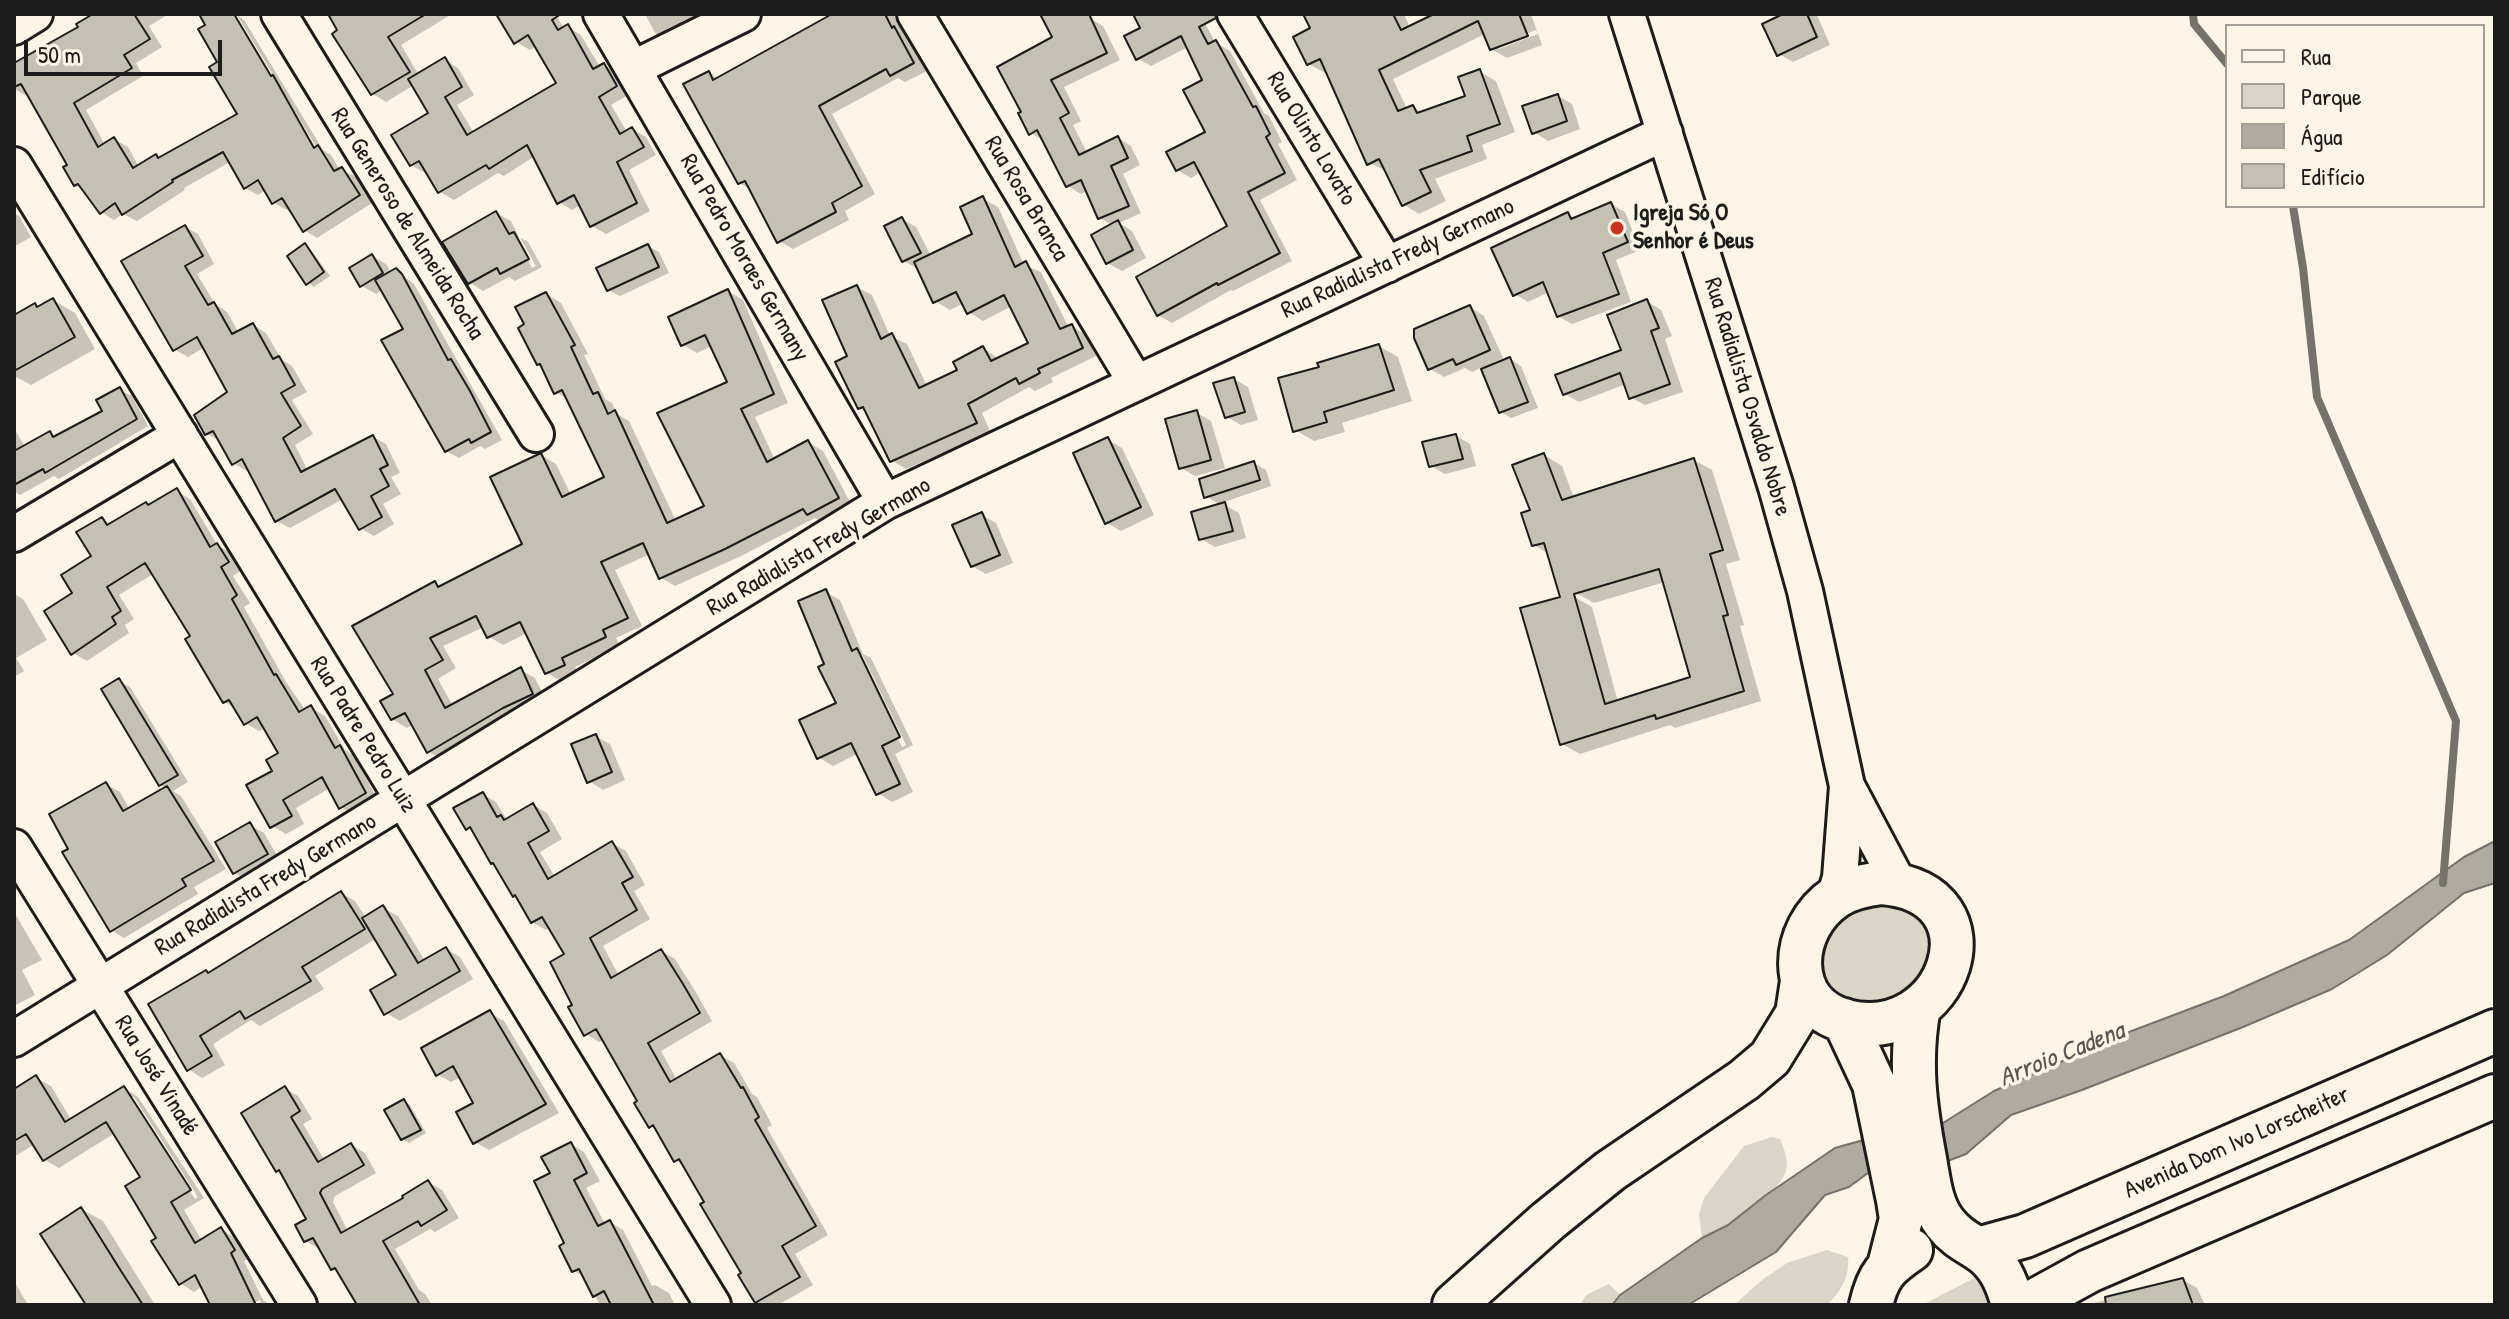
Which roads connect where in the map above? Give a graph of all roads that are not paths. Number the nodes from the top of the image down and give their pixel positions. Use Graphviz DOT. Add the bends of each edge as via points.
graph roads {
  1 [pos="35,14"];
  2 [pos="279,14"];
  3 [pos="601,14"];
  4 [pos="743,14"];
  5 [pos="915,14"];
  6 [pos="1235,14"];
  7 [pos="1627,14"];
  8 [pos="14,27"];
  9 [pos="634,68"];
  10 [pos="1665,133"];
  11 [pos="14,165"];
  12 [pos="1387,265"];
  13 [pos="1136,383"];
  14 [pos="536,434"];
  15 [pos="180,435"];
  16 [pos="885,502"];
  17 [pos="14,534"];
  18 [pos="1847,786"];
  19 [pos="404,801"];
  20 [pos="14,847"];
  21 [pos="1899,884"];
  22 [pos="1834,898"];
  23 [pos="1802,981"];
  24 [pos="100,987"];
  25 [pos="1919,1007"];
  26 [pos="1844,1020"];
  27 [pos="2495,1031"];
  28 [pos="14,1039"];
  29 [pos="2495,1096"];
  30 [pos="1896,1100"];
  31 [pos="1914,1196"];
  32 [pos="1968,1244"];
  33 [pos="1889,1266"];
  34 [pos="299,1305"];
  35 [pos="713,1305"];
  36 [pos="1454,1305"];
  37 [pos="1871,1305"];
  38 [pos="2013,1305"];
  39 [pos="2027,1305"];
  1 -- 8 [label="street"];
  2 -- 14 [label="street, Rua Generoso de Almeida Rocha"];
  3 -- 9 [label="street, Rua Pedro Moraes Germany"];
  4 -- 9 [label="street"];
  5 -- 13 [label="street, Rua Rosa Branca"];
  6 -- 12 [label="street, Rua Olinto Lovato"];
  7 -- 10 [label="street, Rua Radialista Osvaldo Nobre"];
  9 -- 16 [label="street, Rua Pedro Moraes Germany"];
  10 -- 12 [label="street, Rua Radialista Fredy Germano"];
  10 -- 18 [label="street, Rua Radialista Osvaldo Nobre" via="1805,591"];
  11 -- 15 [label="street, Rua Padre Pedro Luiz"];
  12 -- 13 [label="street, Rua Radialista Fredy Germano"];
  13 -- 16 [label="street, Rua Radialista Fredy Germano"];
  15 -- 17 [label="street"];
  15 -- 19 [label="street, Rua Padre Pedro Luiz"];
  16 -- 19 [label="street, Rua Radialista Fredy Germano"];
  18 -- 21 [label="street, Rua Radialista Osvaldo Nobre"];
  18 -- 22 [label="street, Rua Radialista Osvaldo Nobre"];
  19 -- 24 [label="street, Rua Radialista Fredy Germano"];
  19 -- 35 [label="street, Rua Padre Pedro Luiz"];
  20 -- 24 [label="street, Rua José Vinadé"];
  21 -- 22 [label="main road" via="1865,885"];
  21 -- 25 [label="main road" via="1935,902 1952,936 1947,975"];
  22 -- 23 [label="main road" via="1810,922 1799,951"];
  23 -- 26 [label="main road" via="1811,998"];
  23 -- 36 [label="main road" via="1797,1014 1770,1058 1610,1171"];
  24 -- 28 [label="street, Rua Radialista Fredy Germano"];
  24 -- 34 [label="street, Rua José Vinadé"];
  25 -- 26 [label="main road" via="1881,1023"];
  25 -- 30 [label="main road"];
  26 -- 30 [label="main road" via="1874,1084"];
  27 -- 32 [label="main road, Avenida Dom Ivo Lorscheiter" via="2025,1236"];
  29 -- 39 [label="main road" via="2089,1271"];
  30 -- 31 [label="main road"];
  31 -- 32 [label="main road"];
  31 -- 33 [label="main road" via="1901,1219"];
  32 -- 33 [label="main road, Avenida Dom Ivo Lorscheiter" via="1913,1248"];
  32 -- 38 [label="main road" via="1997,1265"];
  33 -- 37 [label="main road"];
}
